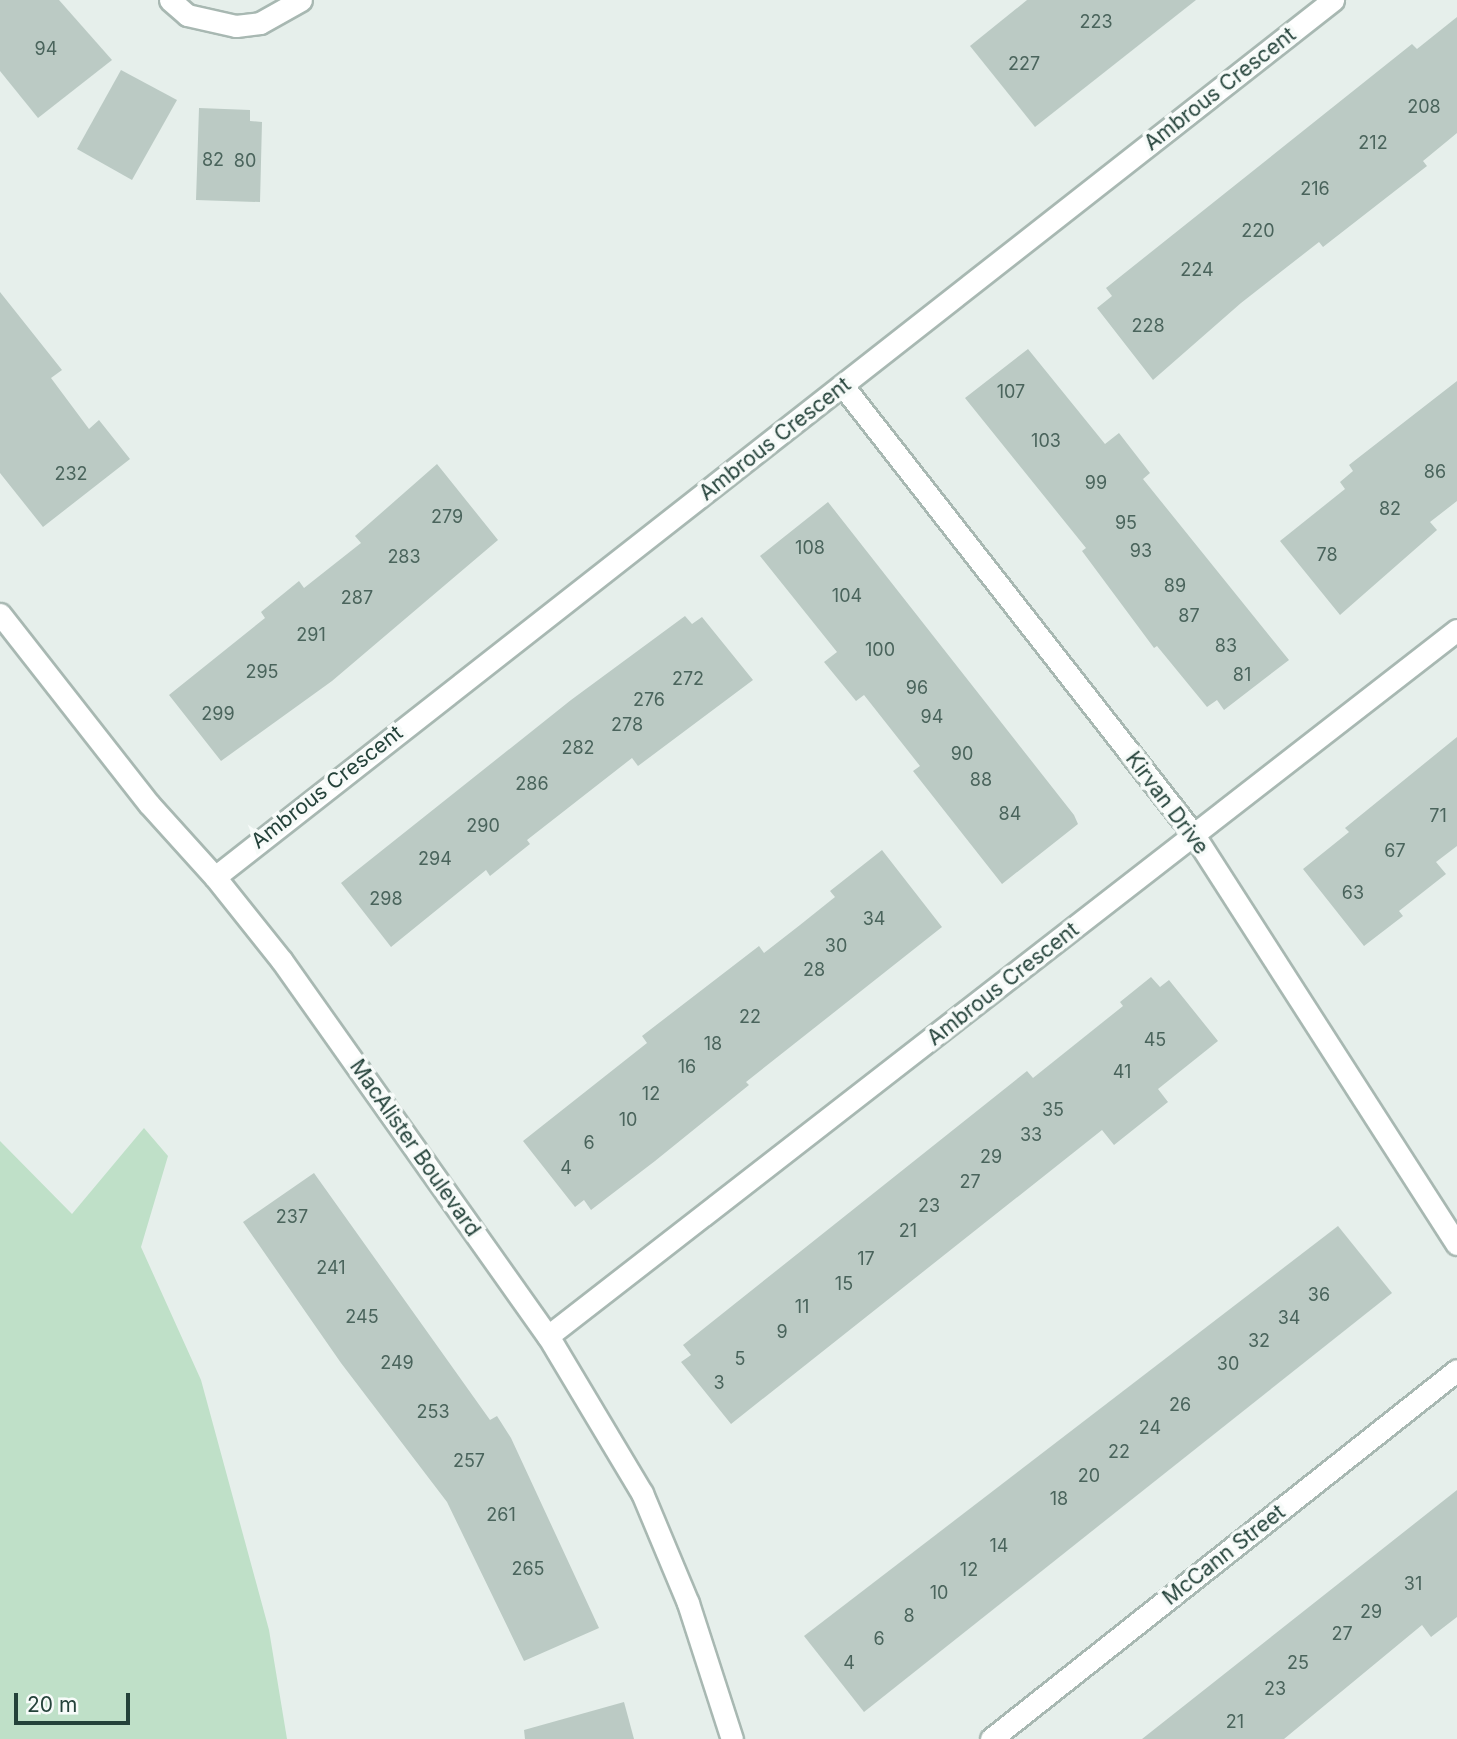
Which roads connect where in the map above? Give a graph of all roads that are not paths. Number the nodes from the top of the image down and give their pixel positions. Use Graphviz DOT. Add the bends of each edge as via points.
graph roads {
  1 [pos="170,0"];
  2 [pos="302,0"];
  3 [pos="1333,0"];
  4 [pos="843,386"];
  5 [pos="0,614"];
  6 [pos="1457,631"];
  7 [pos="1194,835"];
  8 [pos="215,877"];
  9 [pos="1457,1244"];
  10 [pos="548,1336"];
  11 [pos="1457,1370"];
  12 [pos="732,1739"];
  13 [pos="991,1739"];
  1 -- 2 [label="street" via="187,15 236,26 260,23"];
  3 -- 4 [label="street, Ambrous Crescent"];
  4 -- 7 [label="street, Kirvan Drive"];
  4 -- 8 [label="street, Ambrous Crescent"];
  5 -- 8 [label="street, MacAlister Boulevard" via="149,804"];
  6 -- 7 [label="street, Ambrous Crescent"];
  7 -- 9 [label="street, Kirvan Drive"];
  7 -- 10 [label="street, Ambrous Crescent"];
  8 -- 10 [label="street, MacAlister Boulevard" via="282,961"];
  10 -- 12 [label="street, MacAlister Boulevard" via="642,1493 688,1603"];
  11 -- 13 [label="street, McCann Street"];
}
